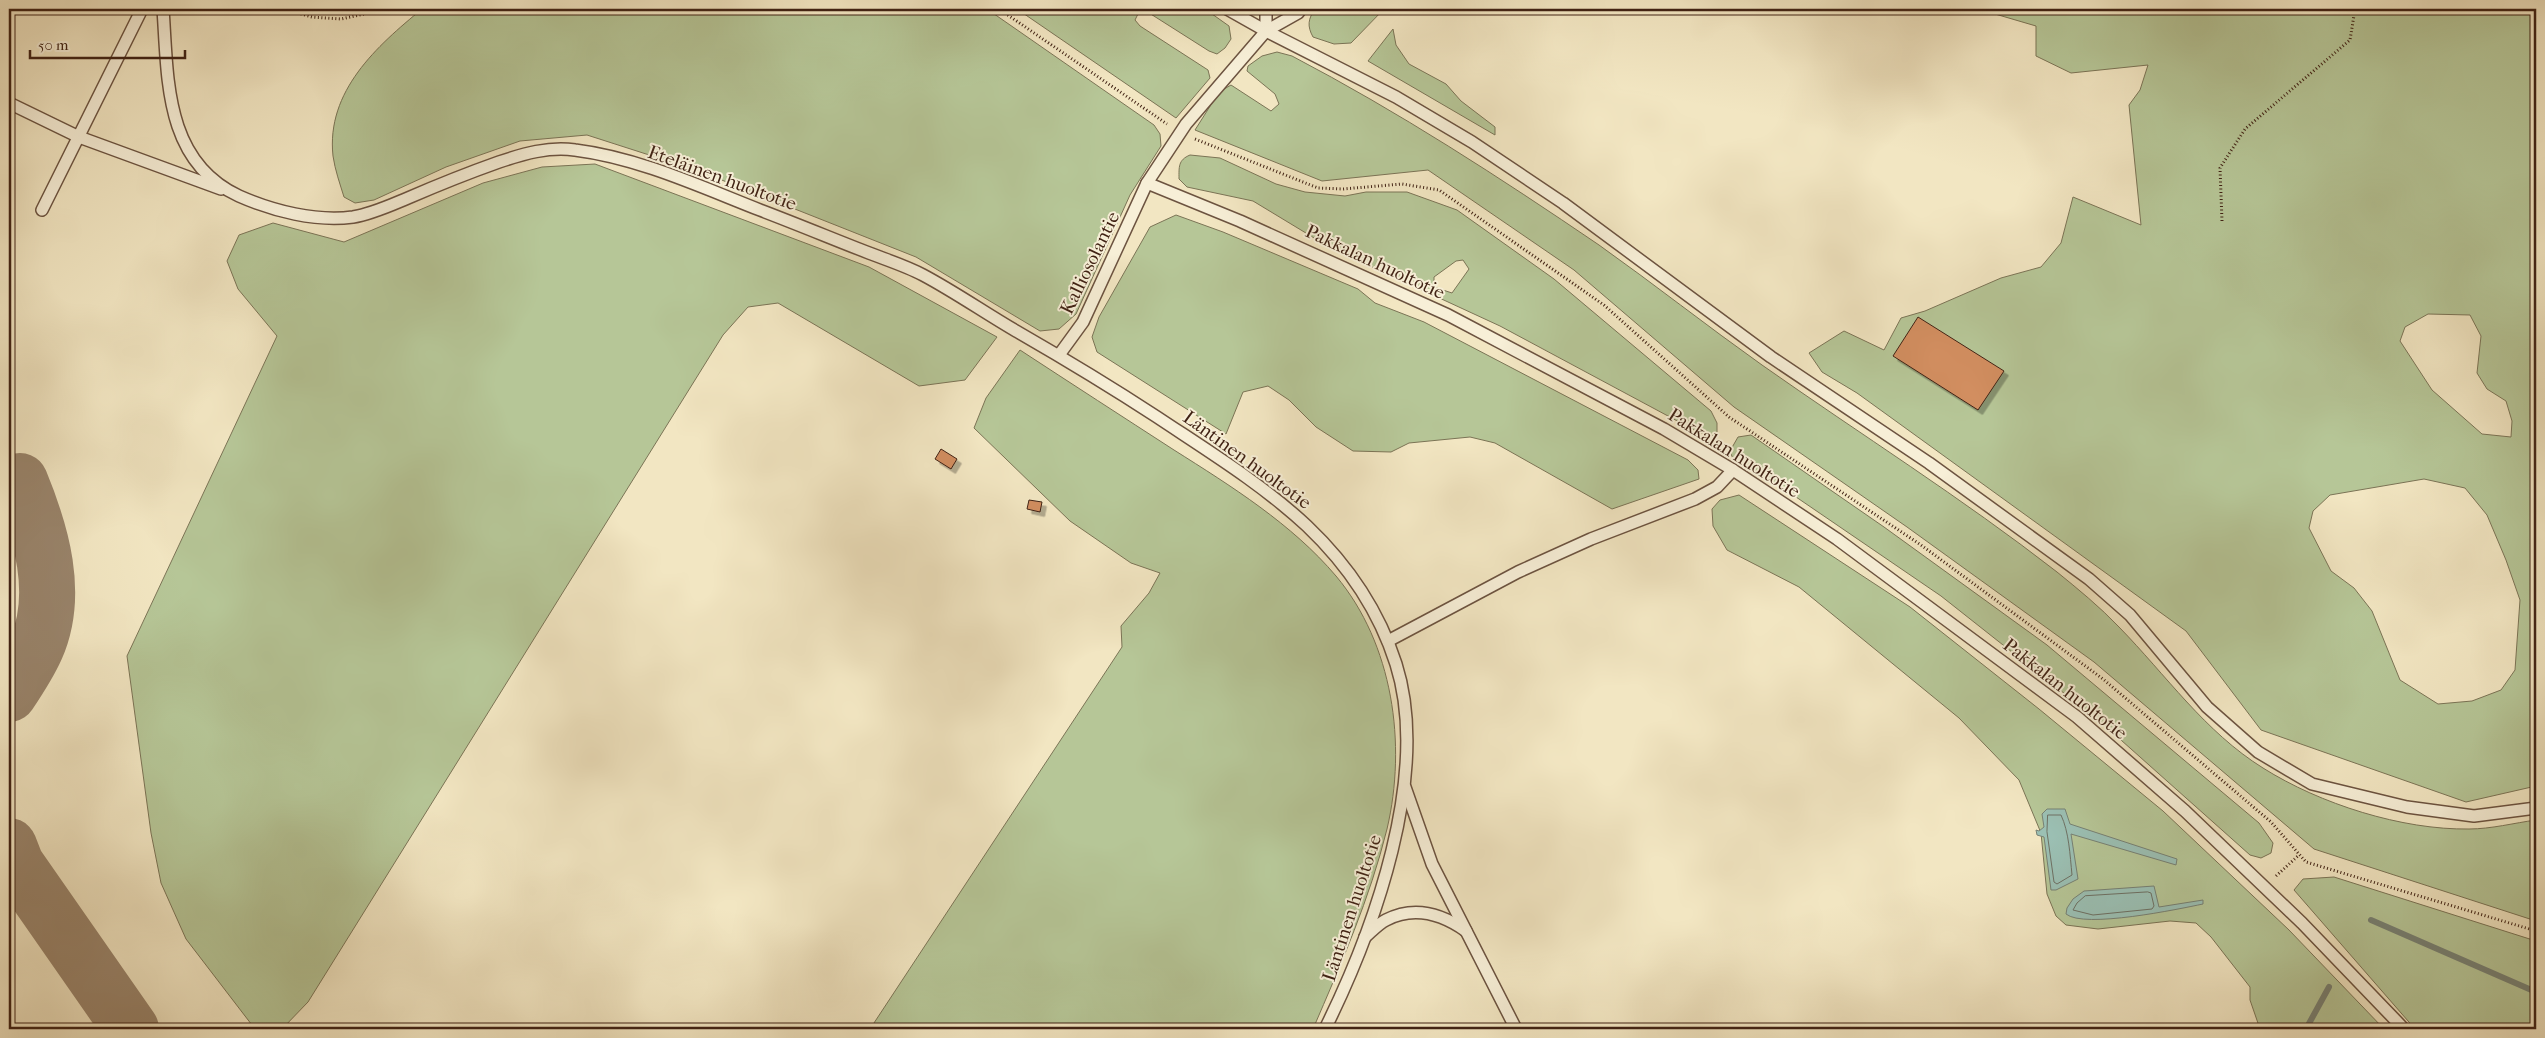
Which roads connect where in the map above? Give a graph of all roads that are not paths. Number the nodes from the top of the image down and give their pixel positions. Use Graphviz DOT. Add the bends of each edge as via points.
graph roads {
  1 [pos="142,9"];
  2 [pos="163,9"];
  3 [pos="1228,9"];
  4 [pos="1266,9"];
  5 [pos="1301,9"];
  6 [pos="1266,31"];
  7 [pos="9,103"];
  8 [pos="78,137"];
  9 [pos="1147,183"];
  10 [pos="237,195"];
  11 [pos="42,210"];
  12 [pos="1059,355"];
  13 [pos="1733,470"];
  14 [pos="1388,641"];
  15 [pos="1405,785"];
  16 [pos="2536,808"];
  17 [pos="1468,932"];
  18 [pos="1365,937"];
  19 [pos="1325,1029"];
  20 [pos="1516,1029"];
  21 [pos="2404,1029"];
  1 -- 8 [label="lane"];
  2 -- 10 [label="lane" via="170,97 181,138 196,163 216,182"];
  3 -- 6 [label="lane"];
  4 -- 6 [label="lane"];
  5 -- 6 [label="lane"];
  6 -- 9 [label="lane" via="1180,133"];
  6 -- 16 [label="lane" via="1396,97 1472,142 1563,203 1771,357 1929,463 2089,580 2130,615 2207,707 2258,752 2312,784 2407,807 2474,816"];
  7 -- 8 [label="lane"];
  8 -- 10 [label="lane"];
  8 -- 11 [label="lane"];
  9 -- 12 [label="lane, Kalliosolantie" via="1083,322"];
  9 -- 13 [label="lane, Pakkalan huoltotie" via="1257,228 1448,315 1664,429"];
  10 -- 12 [label="lane, Eteläinen huoltotie" via="280,210 326,218 355,217 518,155 570,149 606,155 686,180 920,274"];
  12 -- 14 [label="lane, Läntinen huoltotie" via="1206,449 1268,493 1308,527 1353,579 1378,618"];
  13 -- 14 [label="lane" via="1717,487 1695,499 1591,539 1518,572"];
  13 -- 21 [label="lane, Pakkalan huoltotie" via="1837,539 2077,717 2185,811 2309,930"];
  14 -- 15 [label="lane, Läntinen huoltotie" via="1403,689 1407,722"];
  15 -- 17 [label="lane" via="1432,864"];
  15 -- 18 [label="lane, Läntinen huoltotie" via="1390,858"];
  17 -- 18 [label="lane" via="1448,918 1408,913 1386,920"];
  17 -- 20 [label="lane"];
  18 -- 19 [label="lane, Läntinen huoltotie"];
}
